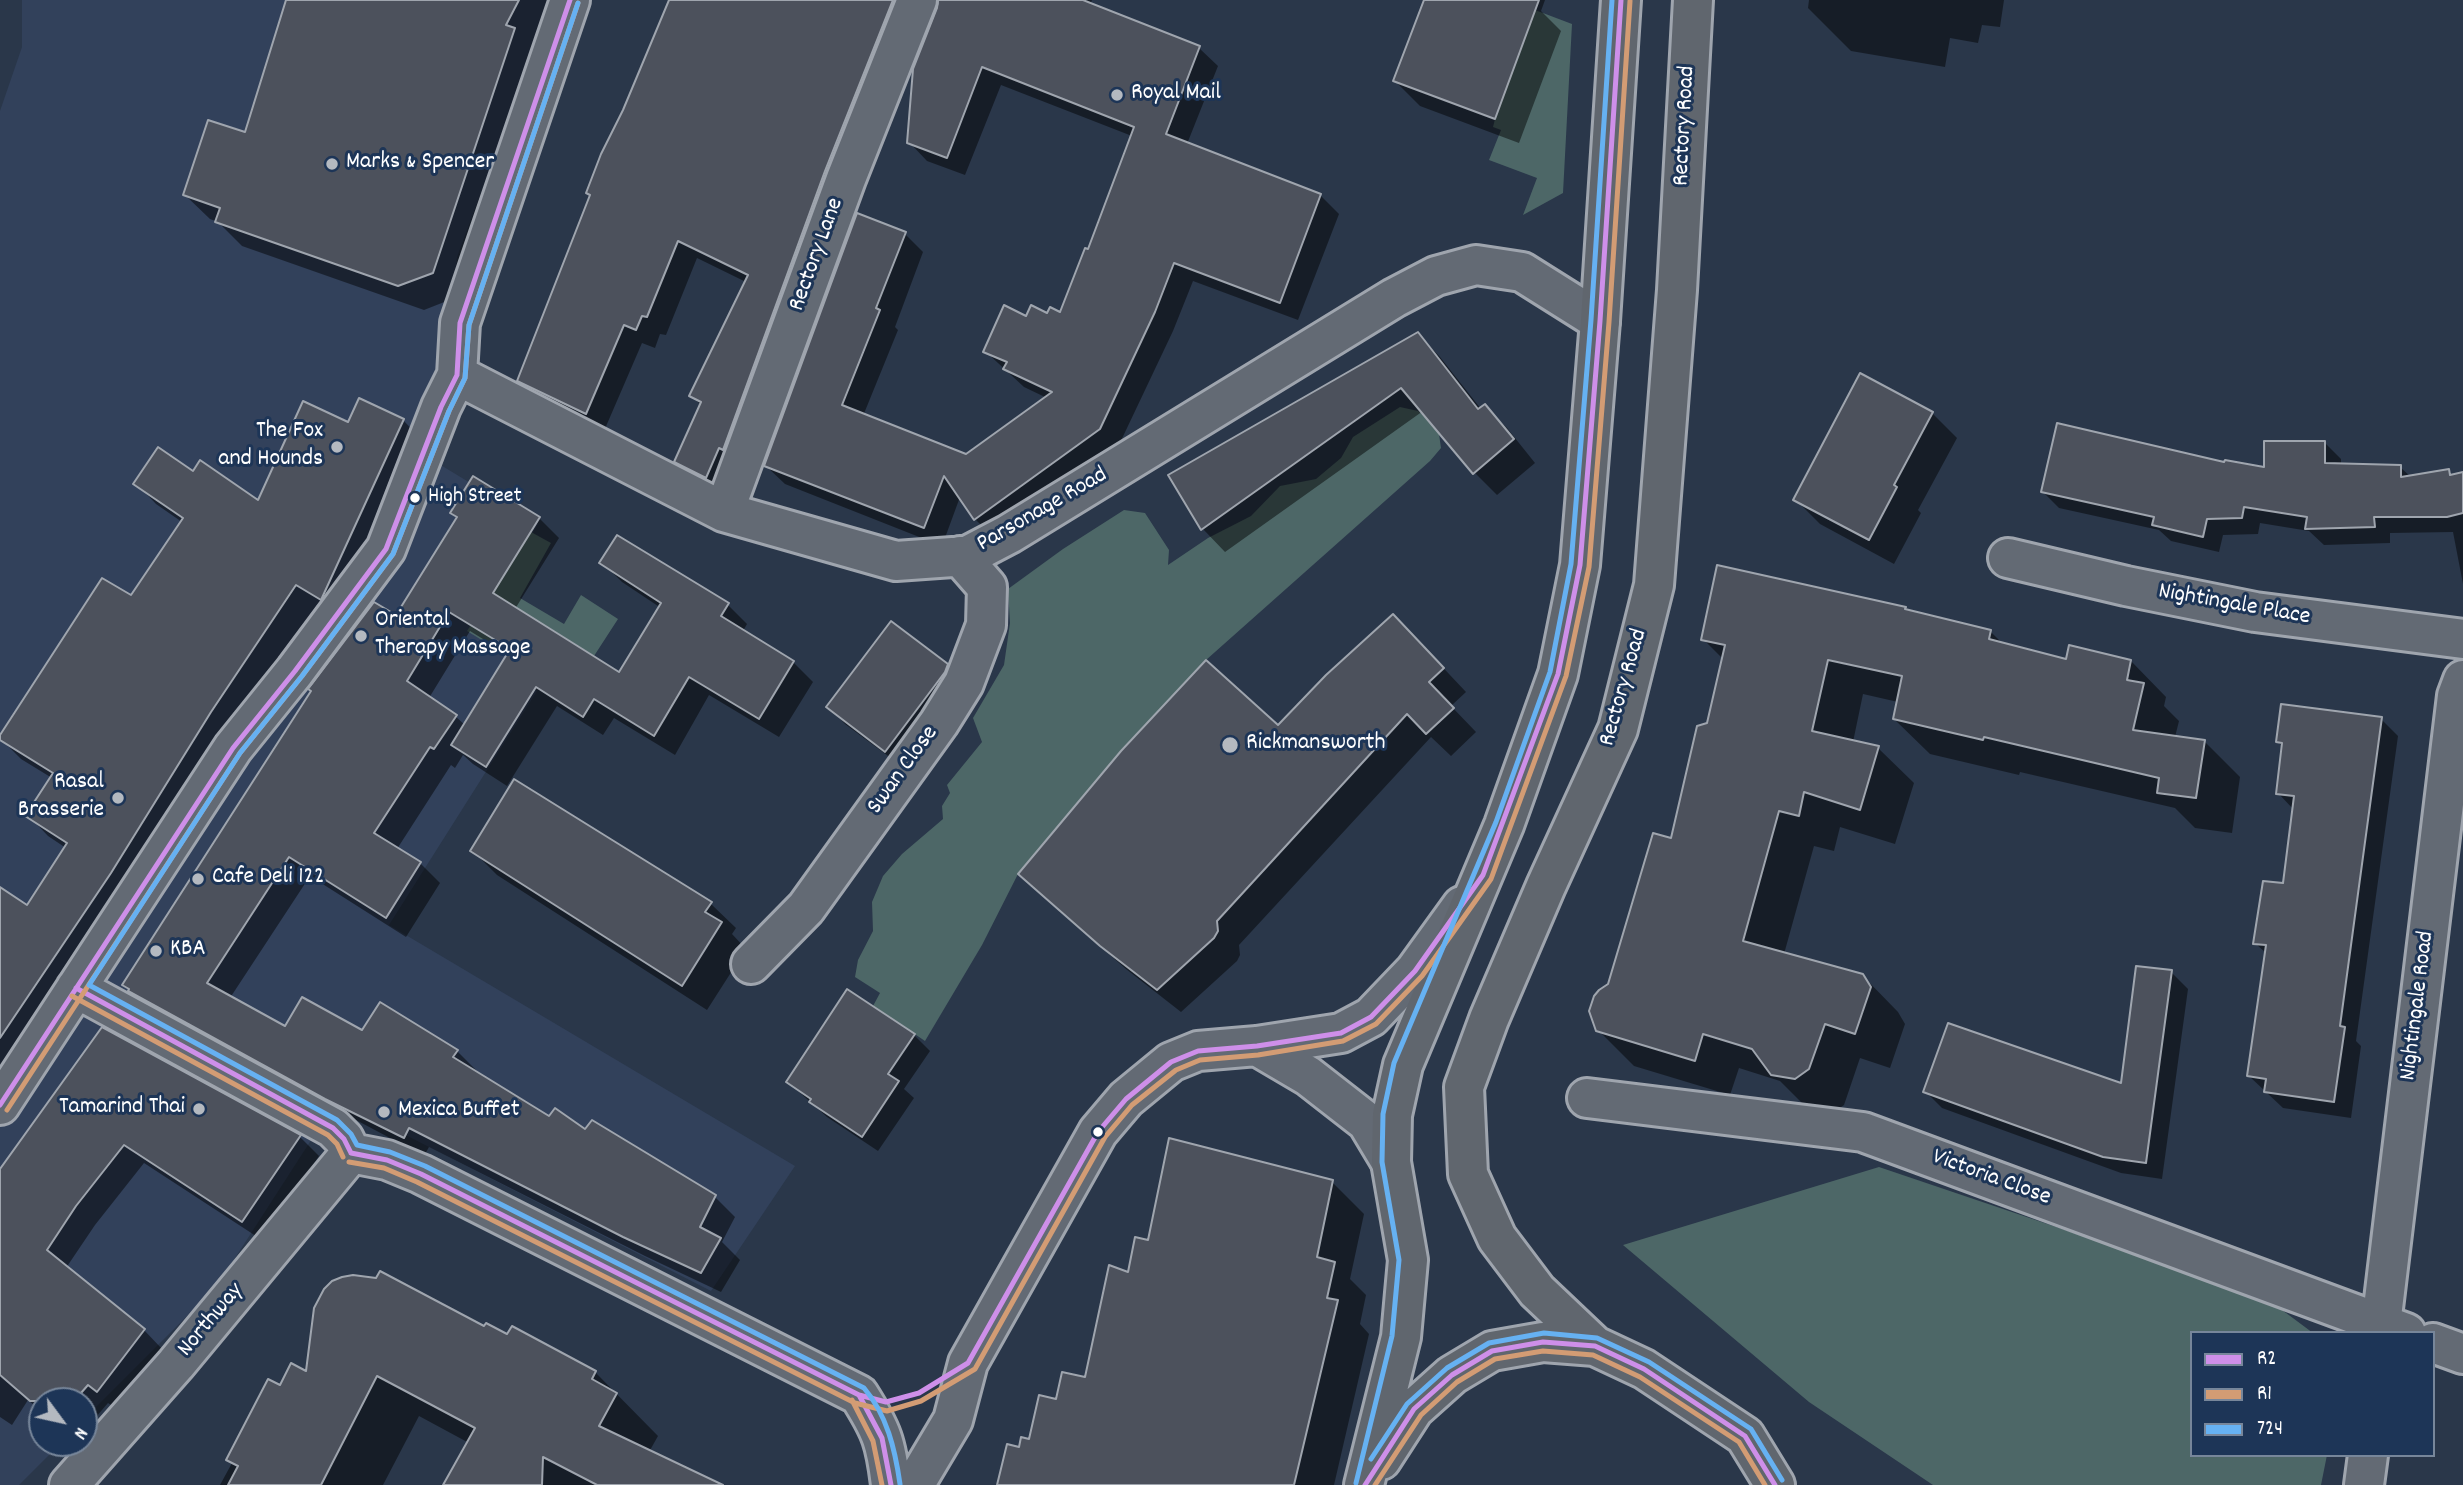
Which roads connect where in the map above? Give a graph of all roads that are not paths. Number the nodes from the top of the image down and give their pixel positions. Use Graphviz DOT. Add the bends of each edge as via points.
graph roads {
  1 [pos="570,0"];
  2 [pos="917,0"];
  3 [pos="1621,0"];
  4 [pos="1693,0"];
  5 [pos="1600,321"];
  6 [pos="457,376"];
  7 [pos="724,512"];
  8 [pos="960,556"];
  9 [pos="2008,558"];
  10 [pos="2463,639"];
  11 [pos="2463,680"];
  12 [pos="1483,875"];
  13 [pos="751,964"];
  14 [pos="76,988"];
  15 [pos="1257,1046"];
  16 [pos="1587,1098"];
  17 [pos="0,1105"];
  18 [pos="351,1153"];
  19 [pos="1391,1162"];
  20 [pos="2389,1330"];
  21 [pos="2435,1344"];
  22 [pos="1595,1346"];
  23 [pos="2463,1354"];
  24 [pos="1745,1436"];
  25 [pos="2368,1457"];
  26 [pos="69,1485"];
  27 [pos="891,1485"];
  28 [pos="909,1485"];
  29 [pos="1365,1485"];
  30 [pos="1775,1485"];
  31 [pos="1801,1485"];
  32 [pos="2364,1485"];
  1 -- 6 [label="street" via="460,323"];
  2 -- 7 [label="street, Rectory Lane"];
  3 -- 5 [label="main road"];
  4 -- 22 [label="main road, Rectory Road" via="1654,585 1618,729 1489,1019 1465,1087 1468,1174 1497,1238 1537,1291"];
  5 -- 8 [label="street, Parsonage Road" via="1522,272 1476,265 1436,276 1009,534"];
  5 -- 12 [label="main road" via="1580,565 1558,674"];
  6 -- 7 [label="street, Parsonage Road"];
  6 -- 14 [label="street" via="386,549 233,748"];
  7 -- 8 [label="street, Parsonage Road" via="896,561"];
  8 -- 13 [label="street, Swan Close" via="987,587 986,625 964,683 806,908"];
  9 -- 10 [label="street, Nightingale Place" via="2255,612"];
  11 -- 20 [label="street, Nightingale Road" via="2456,710"];
  12 -- 15 [label="street" via="1415,971 1371,1017 1341,1033"];
  12 -- 19 [label="main road" via="1404,1065 1392,1115"];
  14 -- 17 [label="street"];
  14 -- 18 [label="street" via="333,1128"];
  15 -- 19 [label="street" via="1308,1076 1367,1122"];
  15 -- 28 [label="street" via="1198,1051 1171,1062 1126,1099 1098,1132 968,1363 953,1420 919,1477"];
  16 -- 20 [label="street, Victoria Close" via="1863,1132"];
  18 -- 26 [label="street, Northway"];
  18 -- 27 [label="street" via="387,1160 421,1174 859,1395 886,1446"];
  19 -- 29 [label="main road" via="1408,1260 1401,1337"];
  21 -- 23 [label="street"];
  22 -- 24 [label="main road" via="1644,1369"];
  22 -- 29 [label="main road" via="1542,1342 1492,1351 1452,1375 1413,1409"];
  24 -- 30 [label="main road"];
  24 -- 31 [label="main road"];
  25 -- 32 [label="street"];
}
